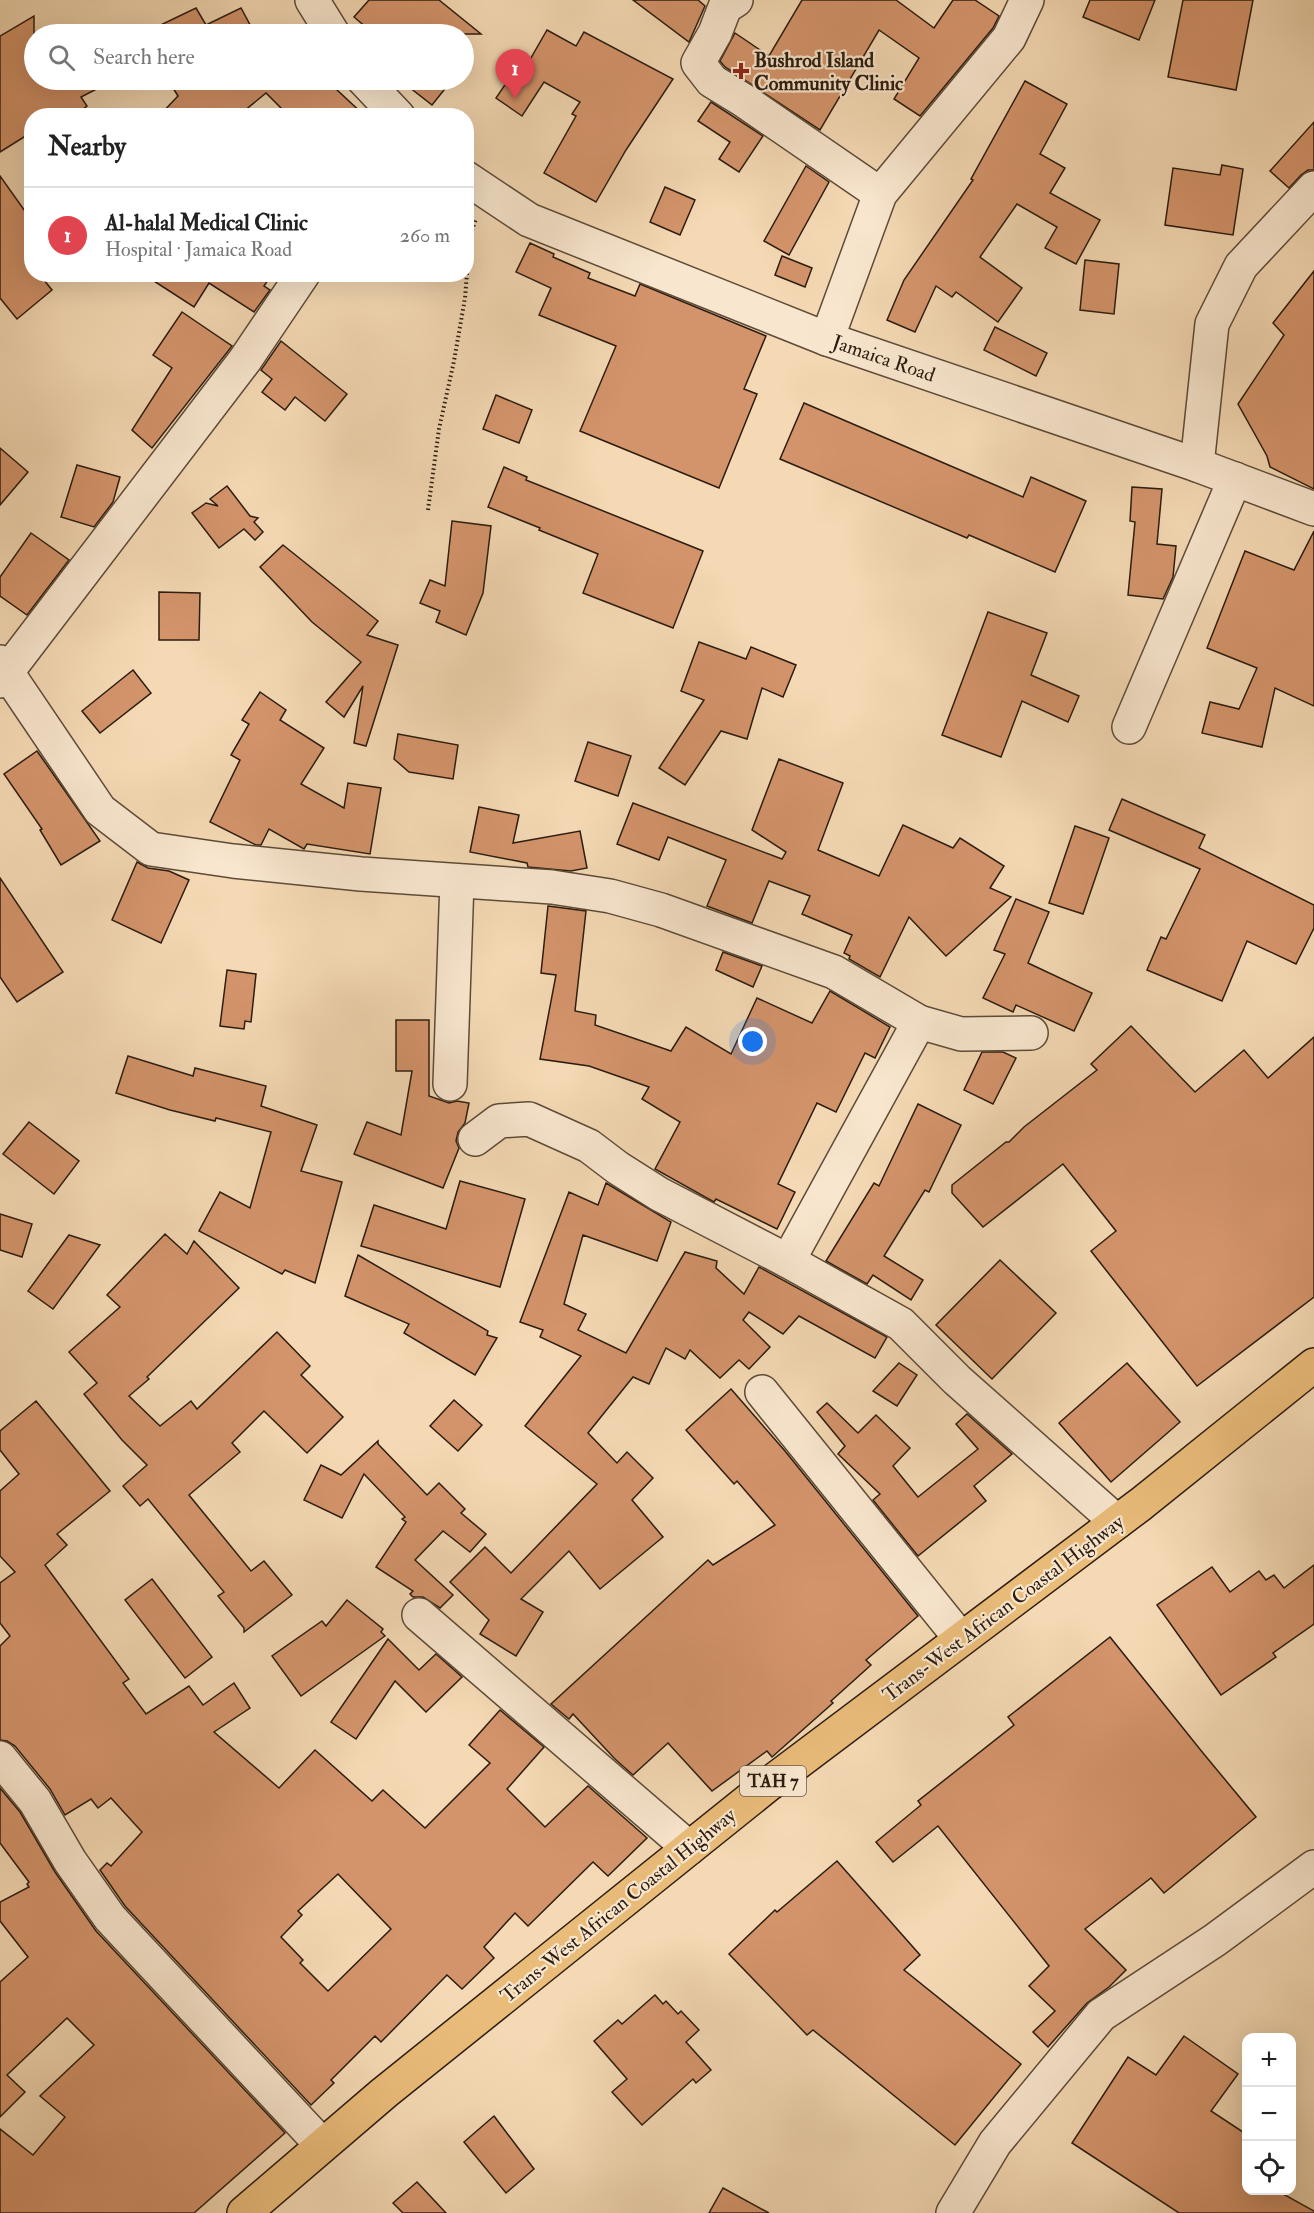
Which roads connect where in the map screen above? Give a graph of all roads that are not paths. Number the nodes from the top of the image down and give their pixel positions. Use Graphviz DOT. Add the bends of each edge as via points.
graph roads {
  1 [pos="312,0"];
  2 [pos="736,0"];
  3 [pos="1027,0"];
  4 [pos="327,24"];
  5 [pos="374,90"];
  6 [pos="391,108"];
  7 [pos="476,185"];
  8 [pos="1314,188"];
  9 [pos="880,194"];
  10 [pos="298,282"];
  11 [pos="827,339"];
  12 [pos="1197,465"];
  13 [pos="1235,479"];
  14 [pos="1314,509"];
  15 [pos="2,672"];
  16 [pos="1129,727"];
  17 [pos="456,881"];
  18 [pos="919,1022"];
  19 [pos="1031,1033"];
  20 [pos="450,1084"];
  21 [pos="475,1139"];
  22 [pos="788,1261"];
  23 [pos="1314,1365"];
  24 [pos="762,1392"];
  25 [pos="1117,1522"];
  26 [pos="419,1615"];
  27 [pos="961,1639"];
  28 [pos="0,1758"];
  29 [pos="689,1848"];
  30 [pos="1314,1867"];
  31 [pos="322,2145"];
  32 [pos="244,2213"];
  33 [pos="953,2213"];
  1 -- 4 [label="street"];
  2 -- 9 [label="street" via="725,7 698,63 712,81"];
  3 -- 9 [label="street" via="1009,38"];
  5 -- 6 [label="street"];
  7 -- 11 [label="street, Jamaica Road" via="529,220"];
  8 -- 12 [label="street" via="1241,266 1212,324"];
  9 -- 11 [label="street"];
  10 -- 15 [label="street" via="245,360"];
  11 -- 12 [label="street, Jamaica Road"];
  12 -- 13 [label="street, Jamaica Road"];
  13 -- 14 [label="street, Jamaica Road"];
  13 -- 16 [label="street"];
  15 -- 17 [label="street" via="100,810 151,849"];
  17 -- 18 [label="street" via="552,887 610,896 661,910 834,972"];
  17 -- 20 [label="street"];
  18 -- 19 [label="street" via="962,1034"];
  18 -- 22 [label="street"];
  21 -- 22 [label="street" via="499,1121 529,1119 589,1146 659,1194"];
  22 -- 25 [label="street" via="901,1324 957,1380"];
  23 -- 25 [label="highway, Trans-West African Coastal Highway / TAH 7"];
  24 -- 27 [label="street"];
  25 -- 27 [label="highway, Trans-West African Coastal Highway / TAH 7"];
  26 -- 29 [label="street"];
  27 -- 29 [label="highway, Trans-West African Coastal Highway / TAH 7"];
  28 -- 31 [label="street" via="35,1801 110,1918"];
  29 -- 31 [label="highway, Trans-West African Coastal Highway / TAH 7"];
  30 -- 33 [label="street" via="1215,1940 1101,2015 995,2143"];
  31 -- 32 [label="highway, Trans-West African Coastal Highway / TAH 7"];
}
